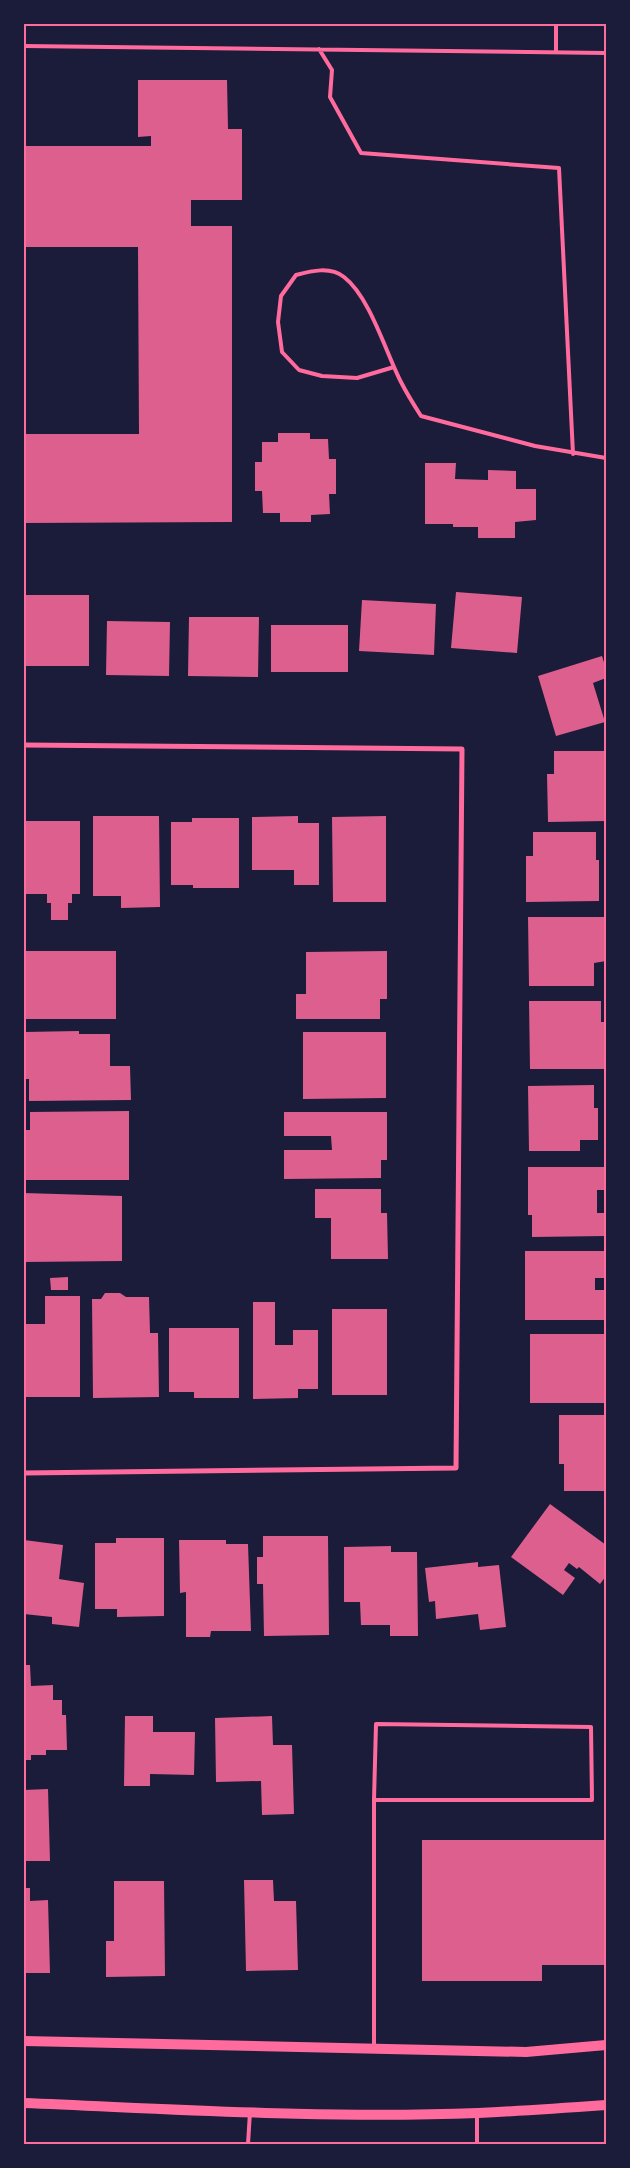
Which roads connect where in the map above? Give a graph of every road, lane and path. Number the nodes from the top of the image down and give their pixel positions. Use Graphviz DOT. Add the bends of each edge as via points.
graph roads {
  1 [pos="556,24"];
  2 [pos="24,46"];
  3 [pos="320,49"];
  4 [pos="556,51"];
  5 [pos="606,53"];
  6 [pos="394,367"];
  7 [pos="573,454"];
  8 [pos="606,458"];
  9 [pos="24,745"];
  10 [pos="24,1473"];
  11 [pos="374,1800"];
  12 [pos="24,2042"];
  13 [pos="606,2045"];
  14 [pos="374,2049"];
  15 [pos="24,2103"];
  16 [pos="606,2105"];
  17 [pos="250,2112"];
  18 [pos="477,2113"];
  19 [pos="248,2144"];
  20 [pos="476,2144"];
  1 -- 4 [label="lane"];
  2 -- 3 [label="lane"];
  3 -- 4 [label="lane"];
  3 -- 7 [label="lane" via="332,70 330,96 361,153 559,168"];
  4 -- 5 [label="lane"];
  6 -- 6 [label="lane" via="362,297 343,276 319,269 296,275 281,296 278,322 282,352 299,370 322,376 357,378"];
  6 -- 7 [label="lane" via="421,416"];
  7 -- 8 [label="lane"];
  9 -- 10 [label="street" via="462,749 456,1468"];
  11 -- 11 [label="lane" via="376,1724 591,1726 592,1800"];
  11 -- 14 [label="lane"];
  12 -- 14 [label="main road"];
  13 -- 14 [label="main road" via="526,2052"];
  15 -- 17 [label="main road"];
  16 -- 18 [label="main road"];
  17 -- 18 [label="main road"];
  17 -- 19 [label="lane"];
  18 -- 20 [label="lane"];
}
